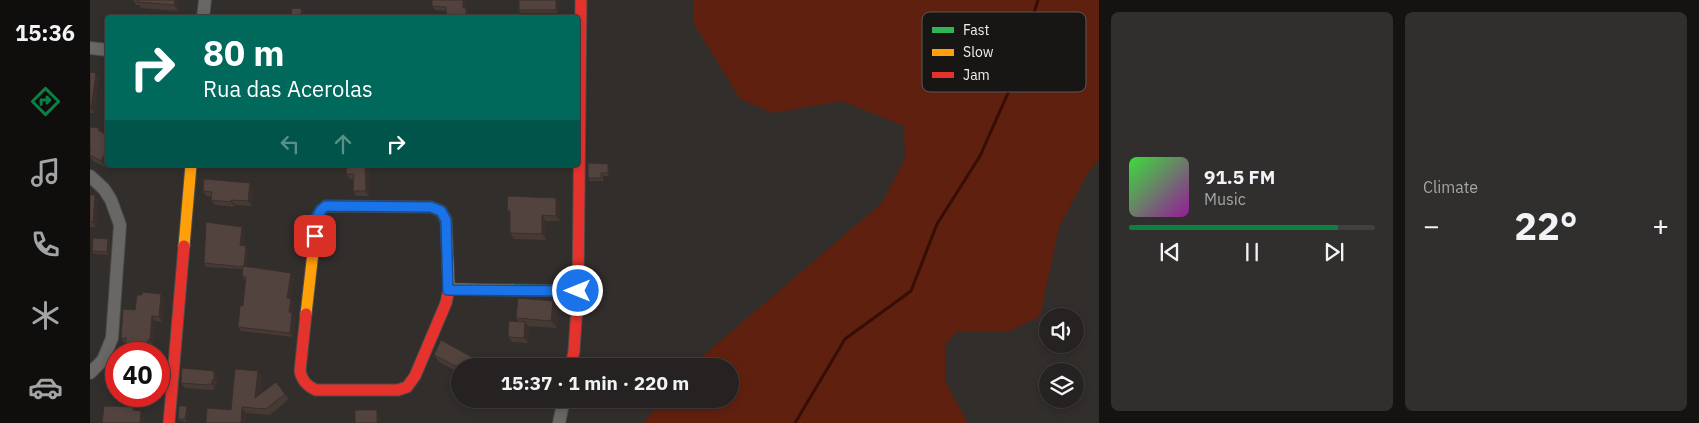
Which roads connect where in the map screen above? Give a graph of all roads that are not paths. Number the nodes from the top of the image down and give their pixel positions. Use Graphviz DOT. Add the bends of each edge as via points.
graph roads {
  1 [pos="205,0"];
  2 [pos="581,0"];
  3 [pos="204,15"];
  4 [pos="580,32"];
  5 [pos="90,48"];
  6 [pos="105,50"];
  7 [pos="191,167"];
  8 [pos="578,167"];
  9 [pos="90,176"];
  10 [pos="448,290"];
  11 [pos="578,291"];
  12 [pos="573,358"];
  13 [pos="90,373"];
  14 [pos="562,408"];
  15 [pos="170,423"];
  16 [pos="559,423"];
  1 -- 3 [label="street"];
  2 -- 4 [label="street"];
  5 -- 6 [label="street"];
  7 -- 15 [label="street"];
  8 -- 11 [label="street"];
  9 -- 13 [label="street" via="111,200 120,225 112,338 104,360"];
  10 -- 10 [label="street" via="446,303 416,376 404,390 316,390 301,379 317,217 326,206 436,208 441,211 446,220"];
  10 -- 11 [label="street"];
  11 -- 12 [label="street"];
  14 -- 16 [label="street"];
}
